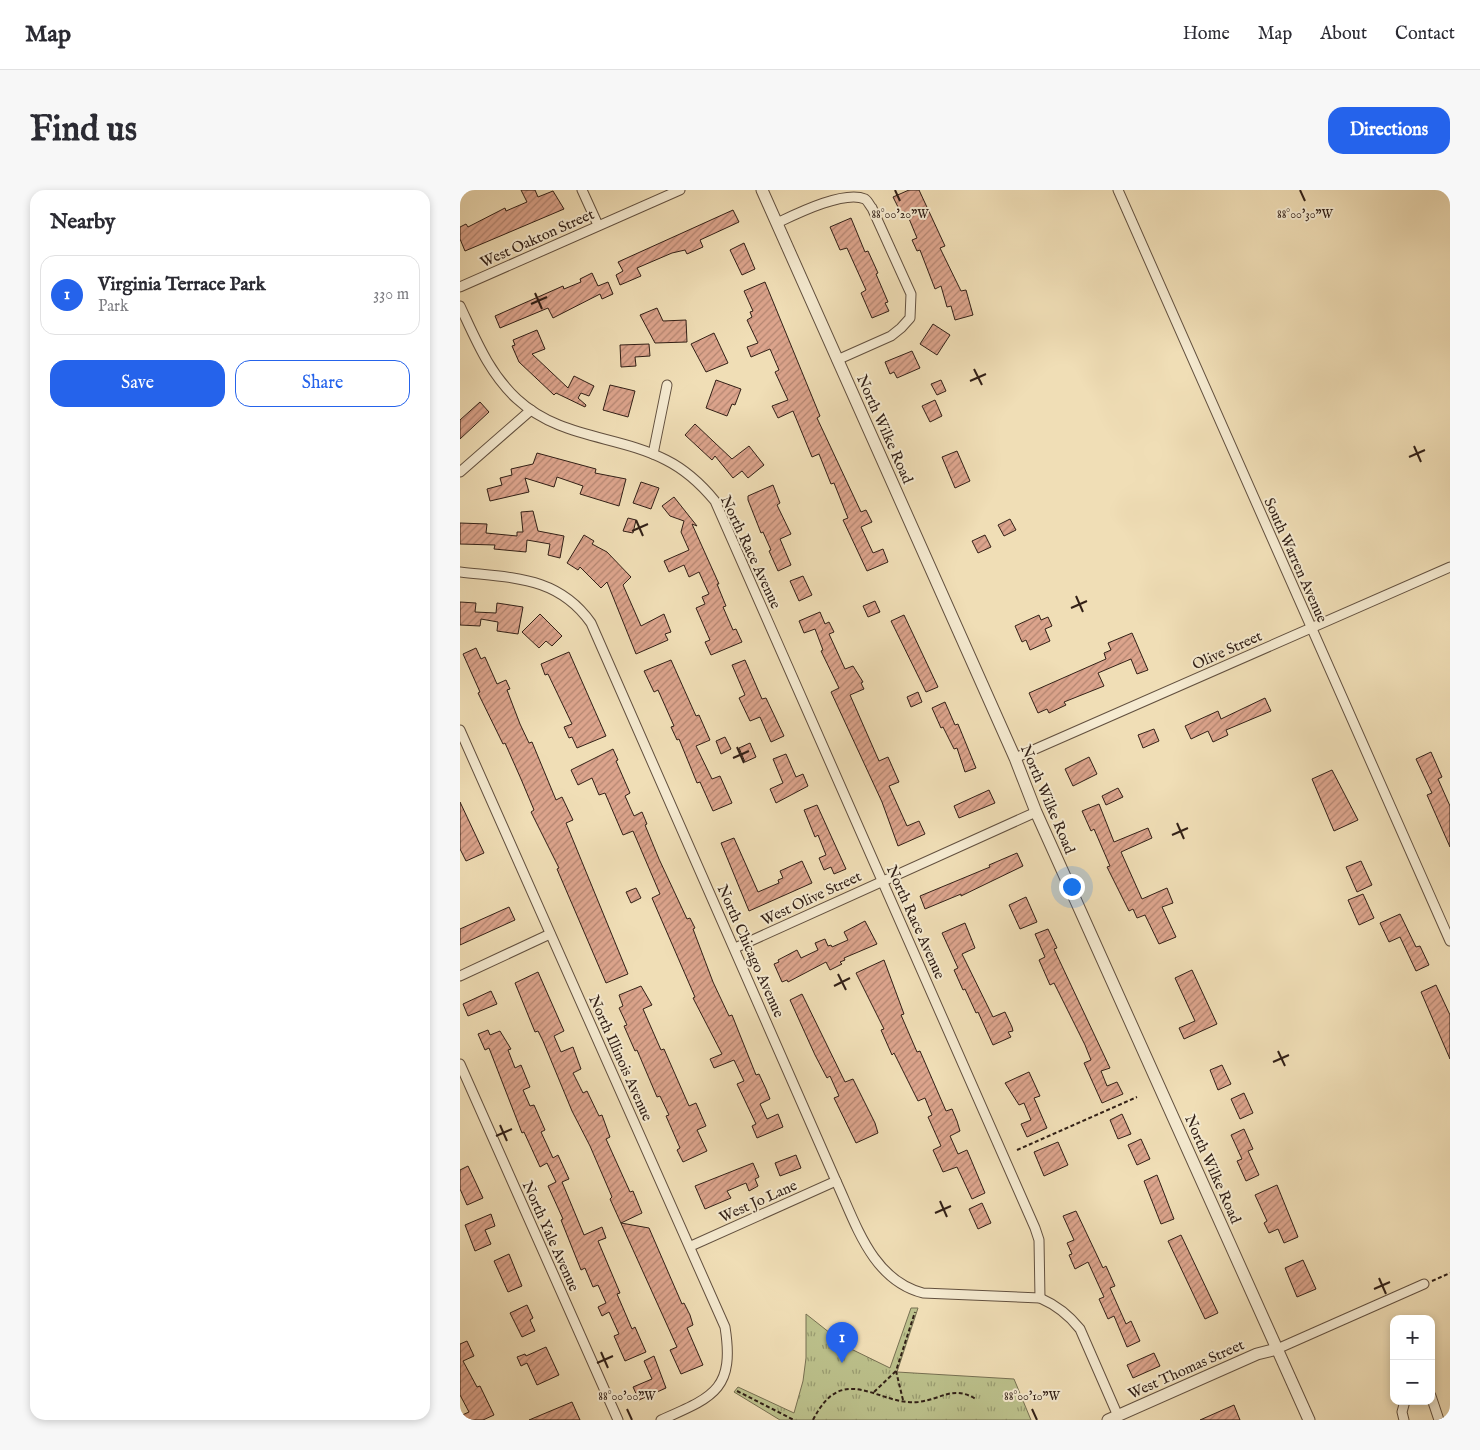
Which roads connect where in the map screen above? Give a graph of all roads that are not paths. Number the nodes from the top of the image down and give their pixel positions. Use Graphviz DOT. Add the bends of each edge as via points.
graph roads {
  1 [pos="582,190"];
  2 [pos="680,190"];
  3 [pos="762,190"];
  4 [pos="1118,190"];
  5 [pos="776,223"];
  6 [pos="598,225"];
  7 [pos="460,287"];
  8 [pos="460,306"];
  9 [pos="837,360"];
  10 [pos="667,385"];
  11 [pos="531,410"];
  12 [pos="653,454"];
  13 [pos="460,472"];
  14 [pos="1450,567"];
  15 [pos="460,572"];
  16 [pos="1312,628"];
  17 [pos="460,730"];
  18 [pos="1015,758"];
  19 [pos="1036,812"];
  20 [pos="882,880"];
  21 [pos="550,934"];
  22 [pos="1450,941"];
  23 [pos="735,948"];
  24 [pos="460,976"];
  25 [pos="460,1064"];
  26 [pos="836,1181"];
  27 [pos="691,1246"];
  28 [pos="1424,1284"];
  29 [pos="1040,1298"];
  30 [pos="1277,1349"];
  31 [pos="1404,1405"];
  32 [pos="1434,1405"];
  33 [pos="1113,1418"];
  34 [pos="618,1420"];
  35 [pos="661,1420"];
  36 [pos="1309,1420"];
  37 [pos="1404,1420"];
  38 [pos="1440,1420"];
  1 -- 6 [label="street"];
  2 -- 6 [label="street, West Oakton Street"];
  3 -- 5 [label="street, North Wilke Road"];
  4 -- 16 [label="street, South Warren Avenue"];
  5 -- 9 [label="street, North Wilke Road"];
  5 -- 9 [label="street" via="839,197 865,199 911,294 910,318 902,328"];
  6 -- 7 [label="street, West Oakton Street"];
  8 -- 11 [label="street" via="487,364 505,387"];
  9 -- 18 [label="street, North Wilke Road"];
  10 -- 12 [label="street"];
  11 -- 12 [label="street, North Race Avenue" via="565,428"];
  11 -- 13 [label="street"];
  12 -- 20 [label="street, North Race Avenue" via="683,470 715,501"];
  14 -- 16 [label="street, Olive Street"];
  15 -- 23 [label="street, North Chicago Avenue" via="542,585 570,598 585,614"];
  16 -- 18 [label="street, Olive Street"];
  16 -- 22 [label="street, South Warren Avenue"];
  17 -- 21 [label="street, North Illinois Avenue"];
  18 -- 19 [label="street, North Wilke Road"];
  19 -- 20 [label="street, West Olive Street"];
  19 -- 30 [label="street, North Wilke Road"];
  20 -- 23 [label="street, West Olive Street"];
  20 -- 29 [label="street, North Race Avenue" via="1035,1228 1039,1240"];
  21 -- 24 [label="street"];
  21 -- 27 [label="street, North Illinois Avenue"];
  23 -- 26 [label="street, North Chicago Avenue"];
  25 -- 34 [label="street, North Yale Avenue"];
  26 -- 27 [label="street, West Jo Lane"];
  26 -- 29 [label="street, North Chicago Avenue" via="874,1258 895,1281 908,1289 923,1293"];
  27 -- 35 [label="street, North Illinois Avenue" via="725,1327 728,1361 720,1384 708,1397"];
  28 -- 30 [label="street"];
  29 -- 33 [label="street" via="1071,1318 1080,1328"];
  30 -- 33 [label="street, West Thomas Street" via="1257,1354"];
  30 -- 36 [label="street, North Wilke Road"];
  31 -- 37 [label="street"];
  32 -- 38 [label="street"];
}
